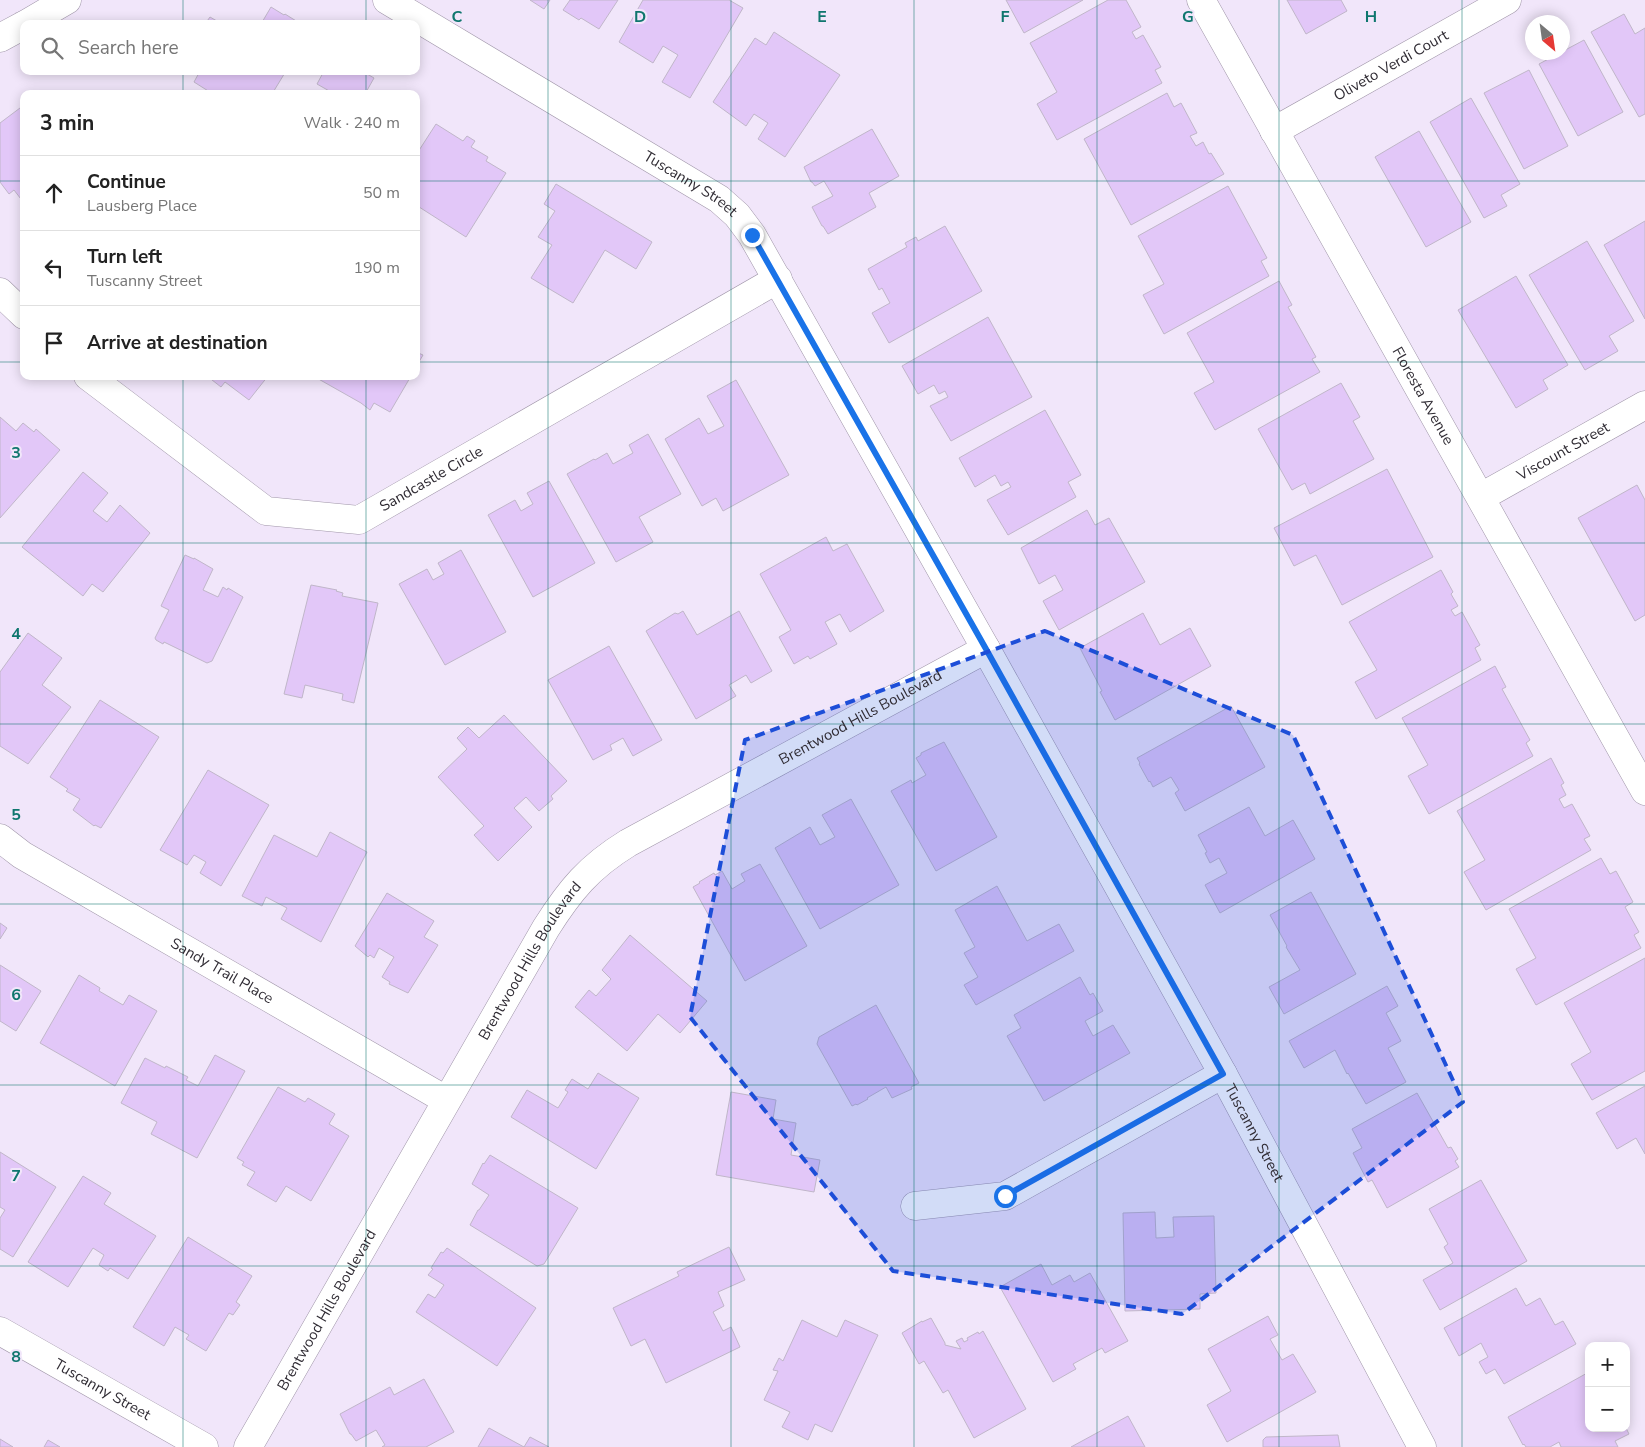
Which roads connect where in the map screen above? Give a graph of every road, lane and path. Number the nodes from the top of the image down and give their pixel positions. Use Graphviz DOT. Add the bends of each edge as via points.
graph roads {
  1 [pos="67,0"];
  2 [pos="387,0"];
  3 [pos="1201,0"];
  4 [pos="1507,0"];
  5 [pos="32,20"];
  6 [pos="20,27"];
  7 [pos="0,38"];
  8 [pos="1274,131"];
  9 [pos="778,279"];
  10 [pos="0,292"];
  11 [pos="20,311"];
  12 [pos="93,380"];
  13 [pos="1645,405"];
  14 [pos="1481,497"];
  15 [pos="986,649"];
  16 [pos="1645,791"];
  17 [pos="0,838"];
  18 [pos="1223,1074"];
  19 [pos="446,1100"];
  20 [pos="915,1206"];
  21 [pos="0,1331"];
  22 [pos="204,1447"];
  23 [pos="248,1447"];
  24 [pos="1422,1447"];
  1 -- 5 [label="street"];
  2 -- 9 [label="street, Tuscanny Street" via="719,198 752,235"];
  3 -- 8 [label="street, Floresta Avenue"];
  4 -- 8 [label="street, Oliveto Verdi Court"];
  6 -- 7 [label="street"];
  8 -- 14 [label="street, Floresta Avenue"];
  9 -- 12 [label="street, Sandcastle Circle" via="359,520 266,511"];
  9 -- 15 [label="street, Tuscanny Street"];
  10 -- 11 [label="street"];
  13 -- 14 [label="street, Viscount Street"];
  14 -- 16 [label="street, Floresta Avenue"];
  15 -- 18 [label="street, Tuscanny Street"];
  15 -- 19 [label="street, Brentwood Hills Boulevard" via="628,843 594,866 569,894 546,928"];
  17 -- 19 [label="street, Sandy Trail Place" via="22,855"];
  18 -- 20 [label="street" via="1005,1196"];
  18 -- 24 [label="street, Tuscanny Street"];
  19 -- 23 [label="street, Brentwood Hills Boulevard"];
  21 -- 22 [label="street, Tuscanny Street"];
}
